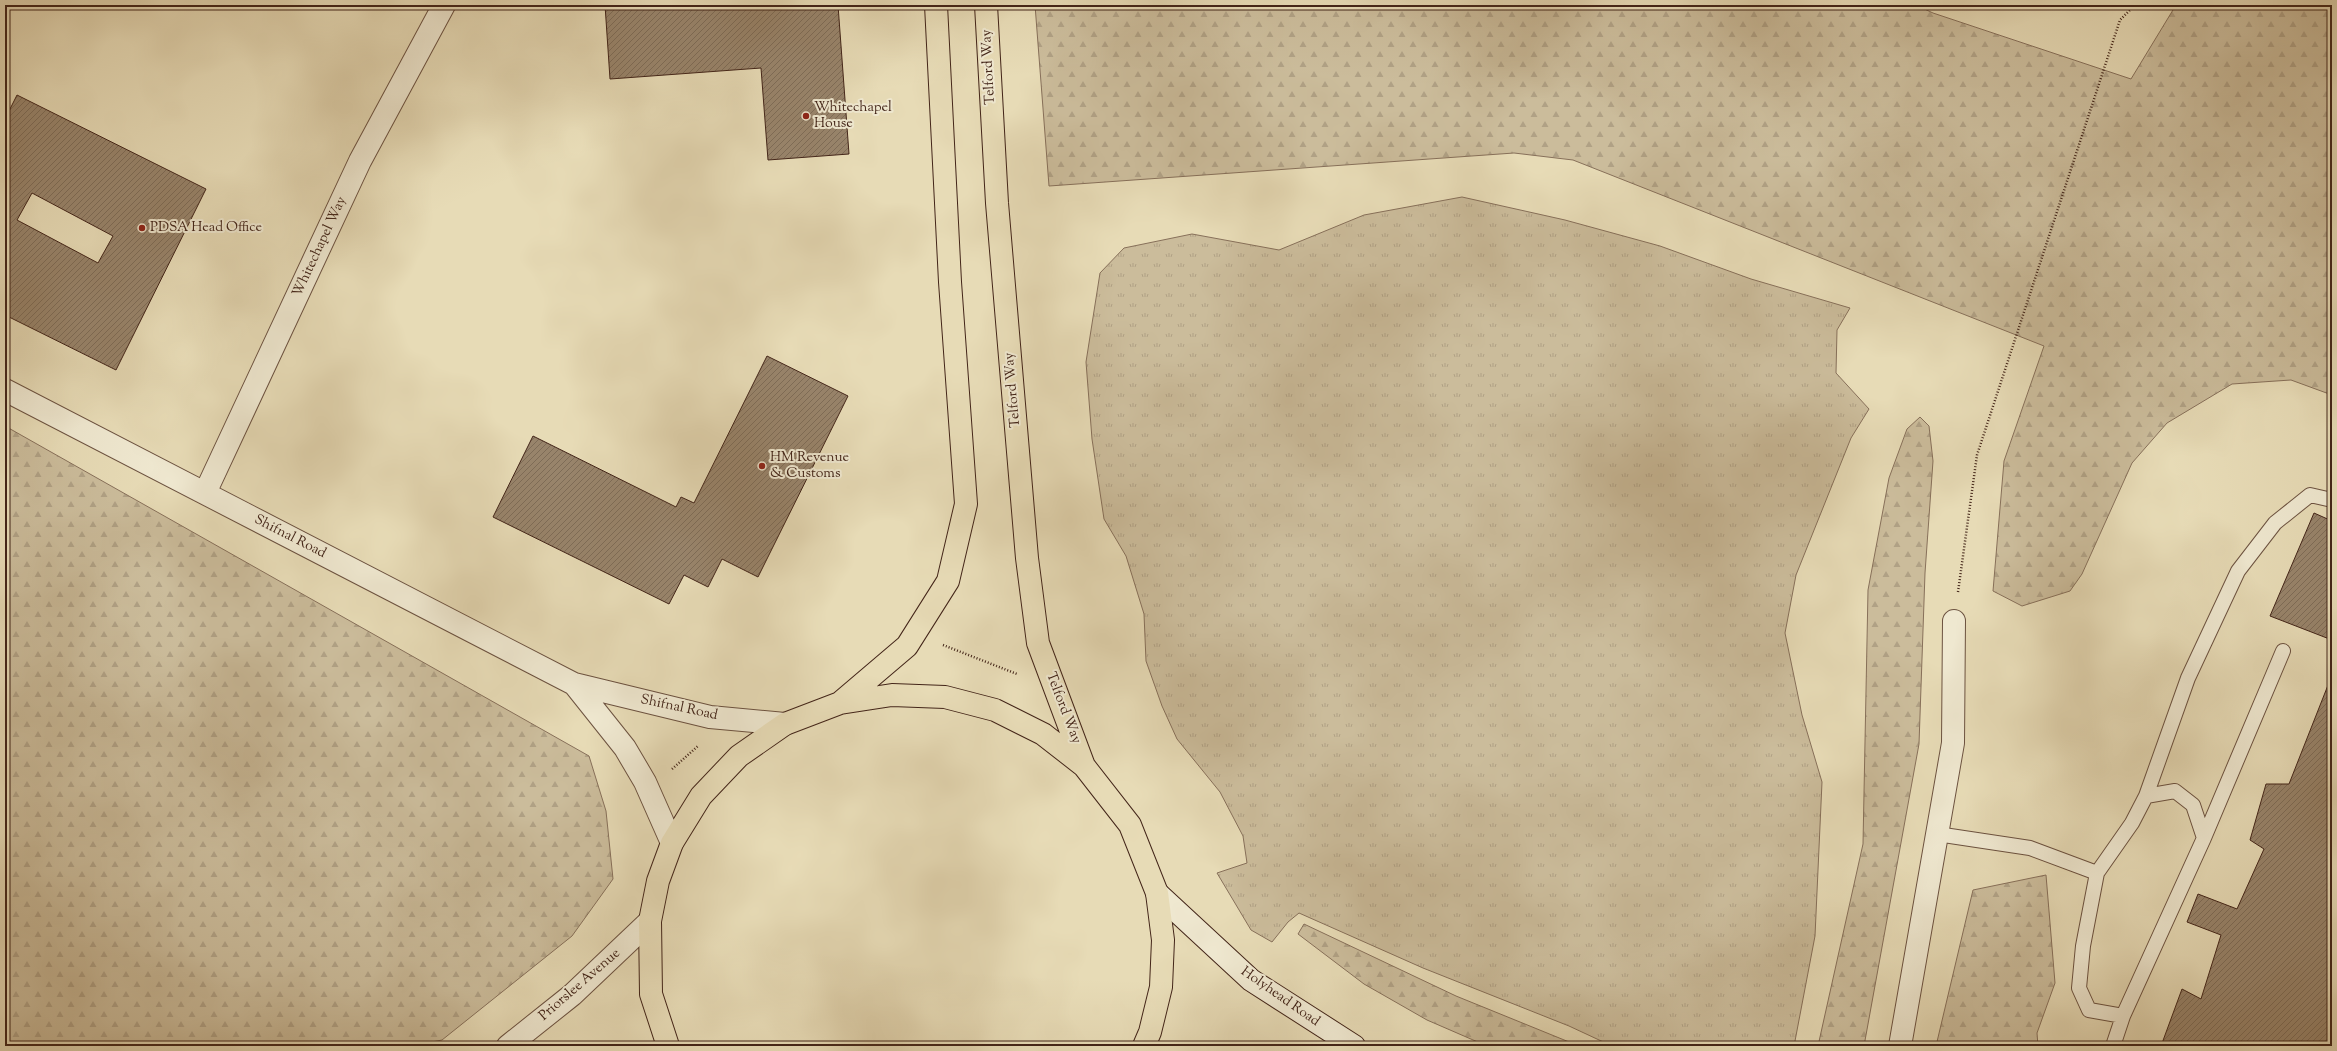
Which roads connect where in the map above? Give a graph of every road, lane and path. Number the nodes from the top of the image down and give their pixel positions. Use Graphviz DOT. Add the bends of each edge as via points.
graph roads {
  1 [pos="444,5"];
  2 [pos="936,5"];
  3 [pos="986,5"];
  4 [pos="2135,5"];
  5 [pos="5,390"];
  6 [pos="205,493"];
  7 [pos="2332,500"];
  8 [pos="1954,621"];
  9 [pos="917,629"];
  10 [pos="2283,652"];
  11 [pos="1047,668"];
  12 [pos="574,684"];
  13 [pos="840,703"];
  14 [pos="785,724"];
  15 [pos="702,742"];
  16 [pos="1084,766"];
  17 [pos="669,772"];
  18 [pos="2146,796"];
  19 [pos="1937,834"];
  20 [pos="2204,838"];
  21 [pos="672,843"];
  22 [pos="2097,873"];
  23 [pos="1157,894"];
  24 [pos="650,921"];
  25 [pos="2123,1016"];
  26 [pos="508,1046"];
  27 [pos="668,1046"];
  28 [pos="1144,1046"];
  29 [pos="1354,1046"];
  30 [pos="1900,1046"];
  31 [pos="2113,1046"];
  1 -- 6 [label="street, Whitechapel Way" via="360,161"];
  2 -- 9 [label="main road" via="950,282 966,504 948,581"];
  3 -- 11 [label="main road, Telford Way" via="997,204 1027,558 1038,643"];
  4 -- 8 [label="path" via="2120,20 1977,455"];
  5 -- 6 [label="street, Shifnal Road"];
  6 -- 12 [label="street, Shifnal Road"];
  7 -- 18 [label="lane" via="2310,495 2275,523 2238,571 2188,678"];
  8 -- 19 [label="street" via="1953,743"];
  9 -- 11 [label="path" via="939,644 1024,676"];
  9 -- 13 [label="main road" via="907,646"];
  10 -- 20 [label="lane"];
  11 -- 16 [label="main road, Telford Way"];
  12 -- 14 [label="street, Shifnal Road" via="710,717"];
  12 -- 21 [label="street, Shifnal Road" via="625,748 645,782"];
  13 -- 14 [label="main road"];
  13 -- 16 [label="main road" via="892,695 944,697 995,710 1043,734"];
  14 -- 21 [label="main road" via="739,756 728,767 701,796"];
  15 -- 17 [label="path"];
  16 -- 23 [label="main road" via="1130,825"];
  18 -- 20 [label="lane" via="2175,791 2193,805"];
  18 -- 22 [label="lane" via="2132,823"];
  19 -- 22 [label="lane" via="2030,848"];
  19 -- 30 [label="street"];
  20 -- 25 [label="lane"];
  21 -- 24 [label="main road" via="658,881"];
  22 -- 25 [label="lane" via="2083,946 2079,988 2089,1010"];
  23 -- 28 [label="main road" via="1163,940 1161,986"];
  23 -- 29 [label="street, Holyhead Road" via="1251,980"];
  24 -- 26 [label="street, Priorslee Avenue" via="572,995"];
  24 -- 27 [label="main road" via="651,994"];
  25 -- 31 [label="lane"];
}
